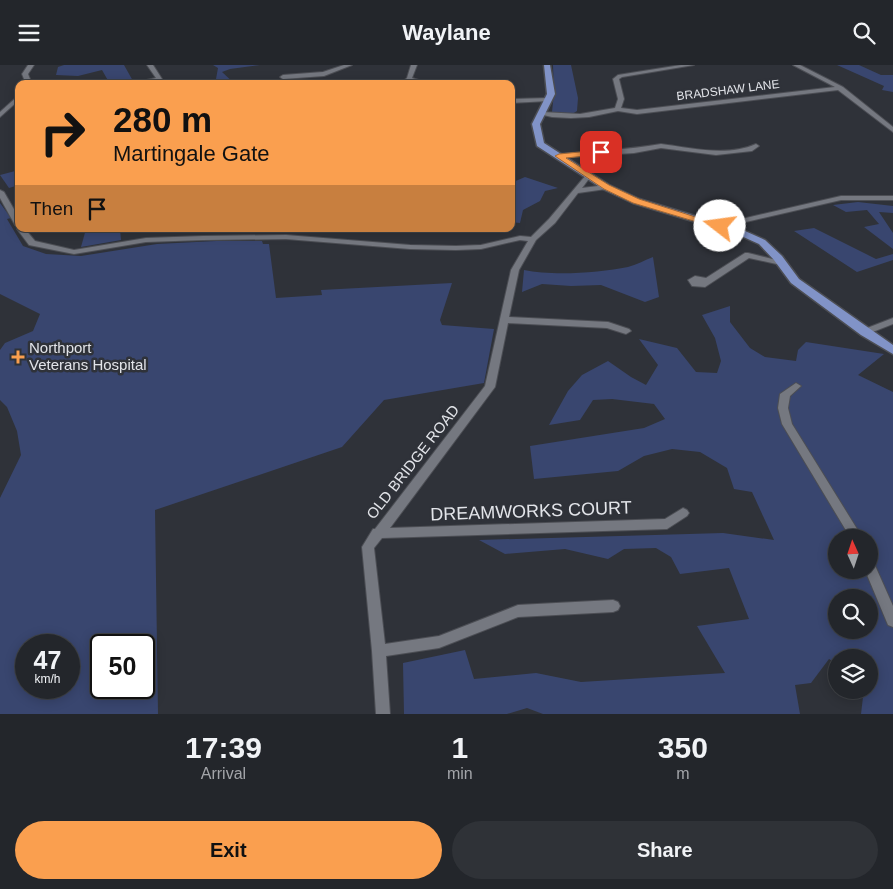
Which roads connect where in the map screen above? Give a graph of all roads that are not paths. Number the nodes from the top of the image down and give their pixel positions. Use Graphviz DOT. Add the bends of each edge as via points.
graph roads {
  1 [pos="32,65"];
  2 [pos="150,65"];
  3 [pos="349,65"];
  4 [pos="414,65"];
  5 [pos="547,65"];
  6 [pos="691,65"];
  7 [pos="796,65"];
  8 [pos="324,74"];
  9 [pos="283,77"];
  10 [pos="409,79"];
  11 [pos="27,80"];
  12 [pos="153,80"];
  13 [pos="326,80"];
  14 [pos="413,80"];
  15 [pos="841,88"];
  16 [pos="548,99"];
  17 [pos="15,101"];
  18 [pos="515,101"];
  19 [pos="9,106"];
  20 [pos="0,107"];
  21 [pos="618,109"];
  22 [pos="542,114"];
  23 [pos="0,115"];
  24 [pos="893,130"];
  25 [pos="756,146"];
  26 [pos="559,156"];
  27 [pos="588,175"];
  28 [pos="606,187"];
  29 [pos="576,191"];
  30 [pos="0,192"];
  31 [pos="893,198"];
  32 [pos="15,218"];
  33 [pos="720,226"];
  34 [pos="23,232"];
  35 [pos="288,233"];
  36 [pos="533,239"];
  37 [pos="781,263"];
  38 [pos="707,281"];
  39 [pos="505,320"];
  40 [pos="893,321"];
  41 [pos="626,331"];
  42 [pos="865,332"];
  43 [pos="893,350"];
  44 [pos="796,386"];
  45 [pos="683,513"];
  46 [pos="851,529"];
  47 [pos="377,533"];
  48 [pos="875,579"];
  49 [pos="613,606"];
  50 [pos="893,621"];
  51 [pos="379,651"];
  52 [pos="383,714"];
  1 -- 11 [label="street" via="24,74"];
  2 -- 12 [label="street" via="159,79"];
  3 -- 8 [label="street"];
  4 -- 10 [label="street"];
  5 -- 16 [label="main road" via="551,94"];
  6 -- 21 [label="street" via="620,76 616,79 620,99"];
  7 -- 15 [label="street"];
  8 -- 9 [label="street"];
  8 -- 13 [label="street"];
  10 -- 14 [label="street"];
  15 -- 21 [label="street, BRADSHAW LANE" via="637,111"];
  15 -- 24 [label="street"];
  16 -- 18 [label="street"];
  16 -- 22 [label="main road"];
  17 -- 19 [label="street"];
  19 -- 20 [label="street"];
  19 -- 23 [label="street"];
  21 -- 22 [label="street, BRADSHAW LANE" via="576,116"];
  22 -- 26 [label="main road" via="536,124 540,143"];
  25 -- 26 [label="street" via="716,153 661,146"];
  26 -- 27 [label="main road"];
  27 -- 28 [label="main road"];
  27 -- 29 [label="street, OLD BRIDGE ROAD"];
  28 -- 29 [label="street"];
  28 -- 33 [label="main road" via="636,201"];
  29 -- 36 [label="street, OLD BRIDGE ROAD"];
  30 -- 32 [label="street"];
  31 -- 33 [label="street" via="841,198"];
  33 -- 37 [label="main road" via="762,242"];
  34 -- 35 [label="street" via="32,243 74,252 146,240"];
  35 -- 36 [label="street" via="410,247 481,247"];
  36 -- 39 [label="street, OLD BRIDGE ROAD" via="515,270"];
  37 -- 38 [label="street" via="748,255"];
  37 -- 42 [label="main road" via="795,281"];
  39 -- 41 [label="street" via="608,325"];
  39 -- 47 [label="street, OLD BRIDGE ROAD" via="490,387"];
  40 -- 42 [label="street"];
  42 -- 43 [label="main road"];
  44 -- 46 [label="street" via="785,394 783,408 787,424"];
  45 -- 47 [label="street, DREAMWORKS COURT" via="667,524"];
  47 -- 51 [label="street, OLD BRIDGE ROAD" via="368,553"];
  48 -- 50 [label="street"];
  49 -- 51 [label="street" via="518,611 439,641"];
  51 -- 52 [label="street, OLD BRIDGE ROAD"];
}
